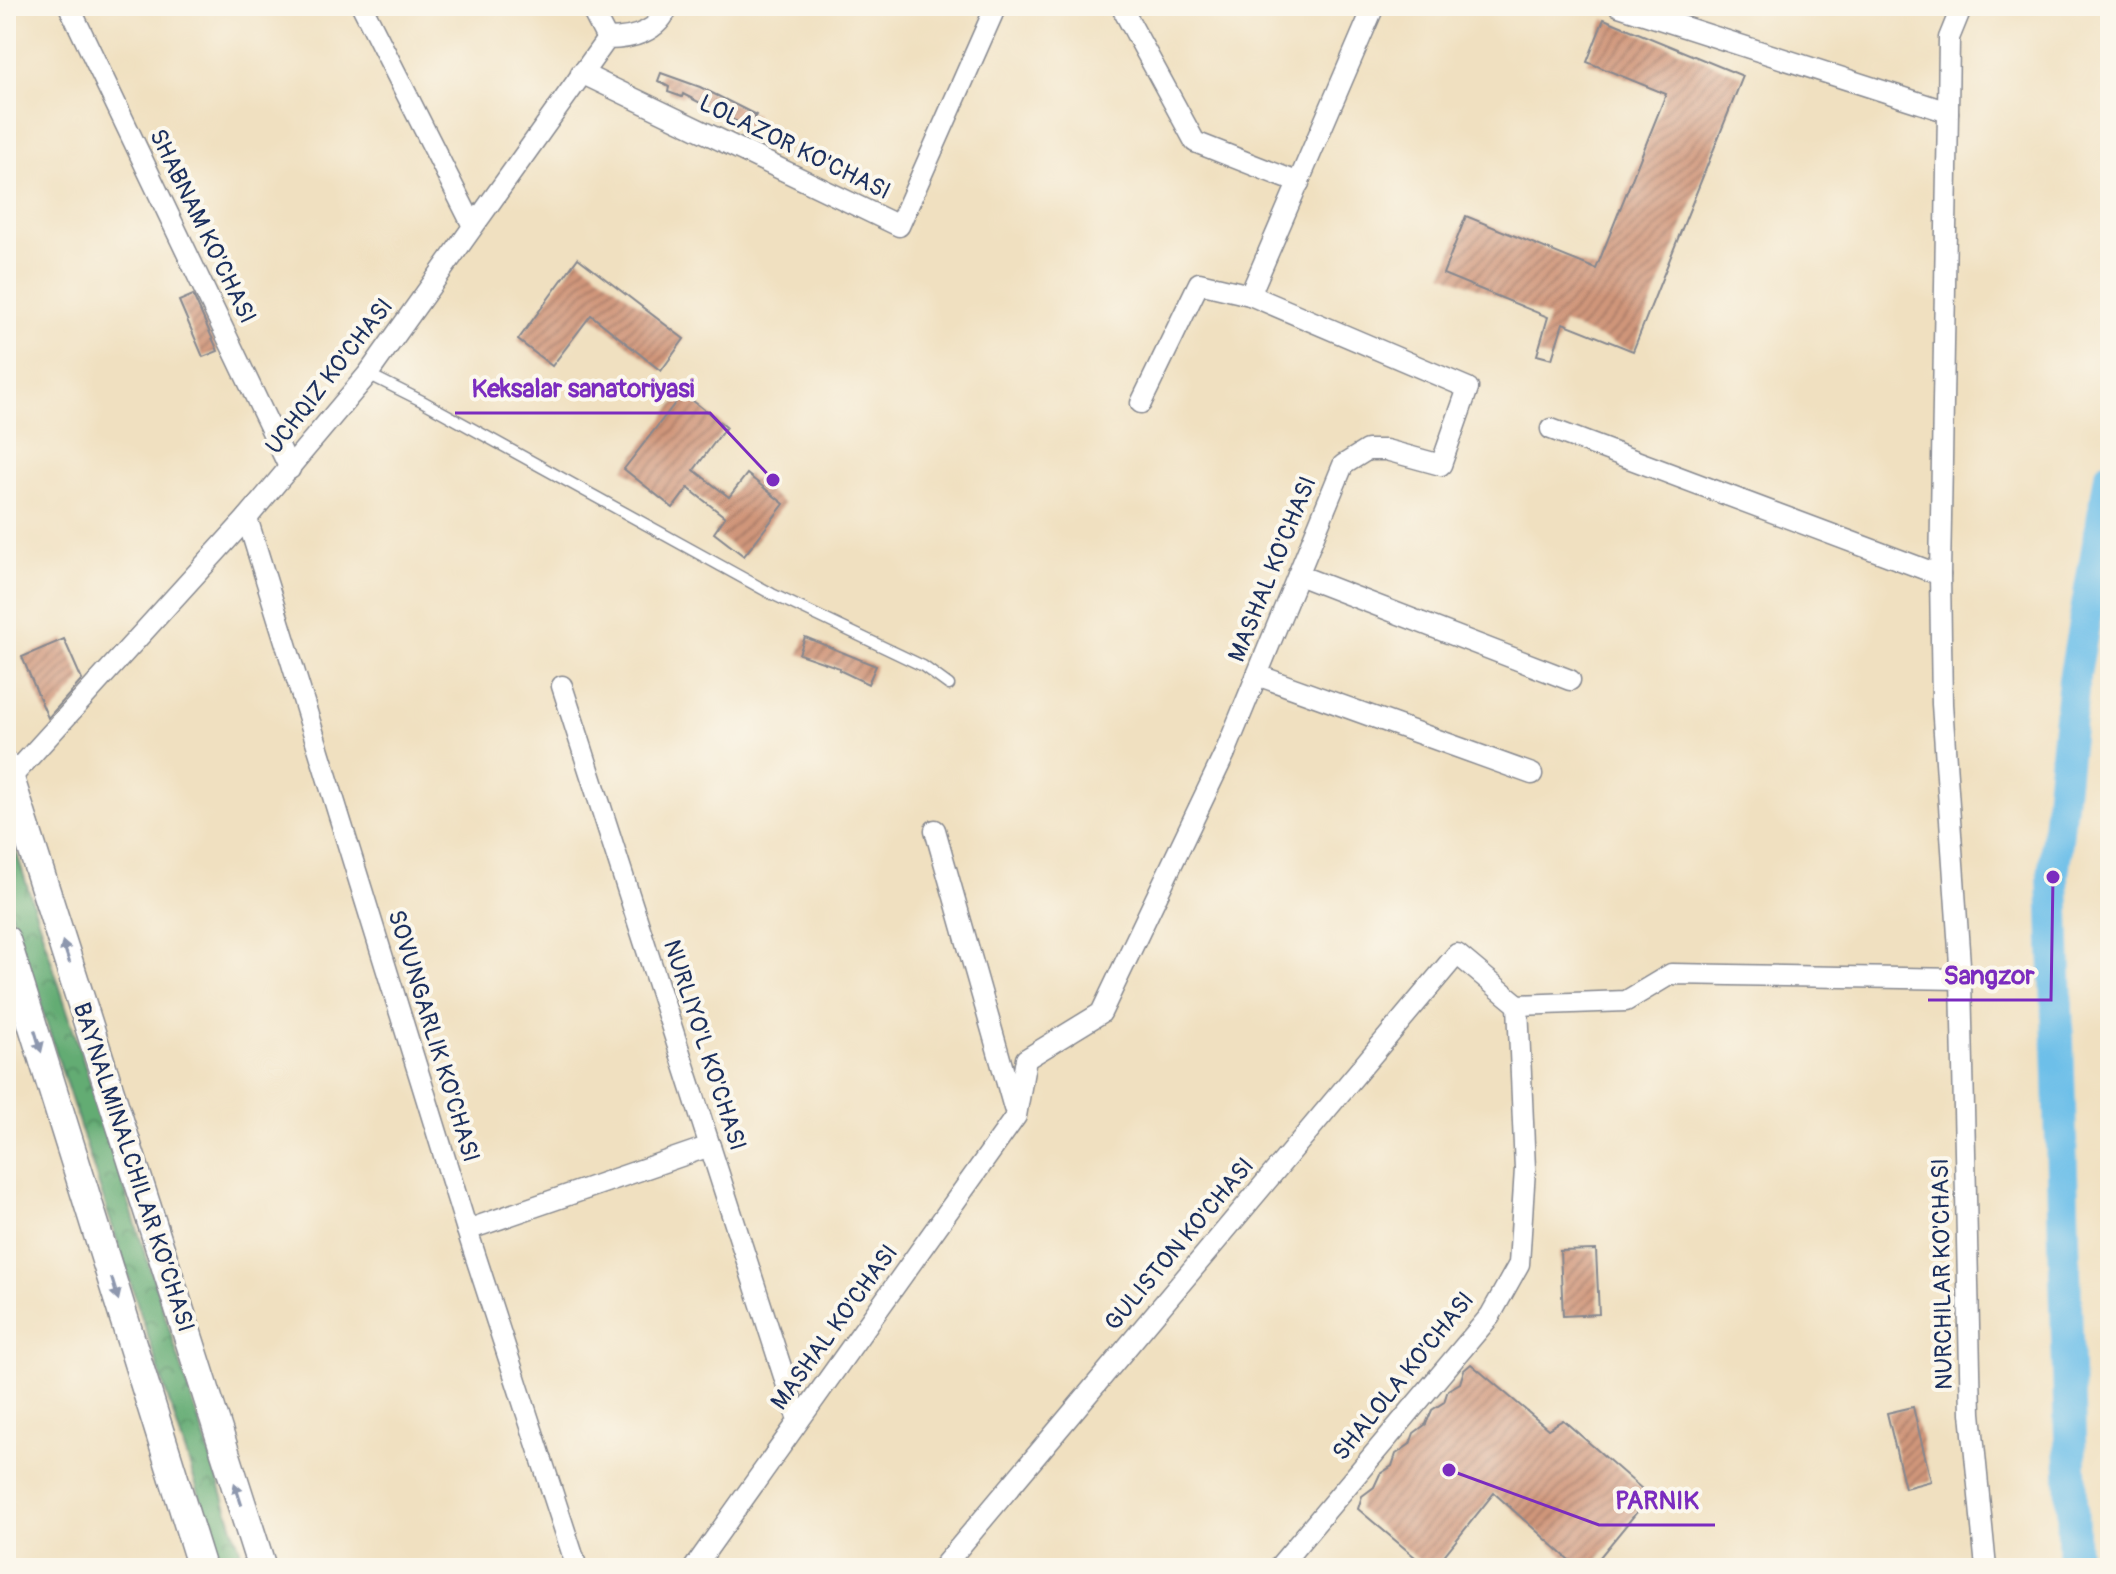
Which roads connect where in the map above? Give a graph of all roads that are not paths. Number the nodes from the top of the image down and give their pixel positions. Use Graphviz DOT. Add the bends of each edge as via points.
graph roads {
  1 [pos="69,6"];
  2 [pos="362,6"];
  3 [pos="590,6"];
  4 [pos="668,6"];
  5 [pos="996,6"];
  6 [pos="1121,6"];
  7 [pos="1374,6"];
  8 [pos="1619,6"];
  9 [pos="1962,6"];
  10 [pos="607,39"];
  11 [pos="581,73"];
  12 [pos="1948,112"];
  13 [pos="1299,183"];
  14 [pos="473,226"];
  15 [pos="1250,295"];
  16 [pos="368,374"];
  17 [pos="1141,403"];
  18 [pos="1551,429"];
  19 [pos="290,469"];
  20 [pos="247,518"];
  21 [pos="1298,575"];
  22 [pos="1940,575"];
  23 [pos="1257,675"];
  24 [pos="1570,680"];
  25 [pos="949,685"];
  26 [pos="562,686"];
  27 [pos="1532,774"];
  28 [pos="7,776"];
  29 [pos="935,830"];
  30 [pos="6,940"];
  31 [pos="1961,979"];
  32 [pos="1518,1005"];
  33 [pos="1016,1116"];
  34 [pos="710,1146"];
  35 [pos="467,1230"];
  36 [pos="798,1420"];
  37 [pos="202,1568"];
  38 [pos="262,1568"];
  39 [pos="577,1568"];
  40 [pos="694,1568"];
  41 [pos="942,1568"];
  42 [pos="1278,1568"];
  43 [pos="1986,1568"];
  1 -- 19 [label="street, SHABNAM KO'CHASI"];
  2 -- 14 [label="street"];
  3 -- 10 [label="street"];
  4 -- 10 [label="street" via="663,20 630,39"];
  5 -- 11 [label="street, LOLAZOR KO'CHASI" via="899,226"];
  6 -- 13 [label="street" via="1195,142"];
  7 -- 13 [label="street"];
  8 -- 12 [label="street"];
  9 -- 12 [label="street, NURCHILAR KO'CHASI" via="1949,38"];
  10 -- 11 [label="street, UCHQIZ KO'CHASI"];
  11 -- 14 [label="street, UCHQIZ KO'CHASI"];
  12 -- 22 [label="street, NURCHILAR KO'CHASI"];
  13 -- 15 [label="street"];
  14 -- 16 [label="street, UCHQIZ KO'CHASI"];
  15 -- 17 [label="street" via="1199,283"];
  15 -- 21 [label="street, MASHAL KO'CHASI" via="1468,388 1441,465 1386,450 1367,450 1343,465"];
  16 -- 19 [label="street, UCHQIZ KO'CHASI"];
  16 -- 25 [label="lane" via="772,594 923,666"];
  18 -- 22 [label="street"];
  19 -- 20 [label="street, UCHQIZ KO'CHASI"];
  20 -- 28 [label="street, UCHQIZ KO'CHASI"];
  20 -- 35 [label="street, SOVUNGARLIK KO'CHASI"];
  21 -- 23 [label="street, MASHAL KO'CHASI"];
  21 -- 24 [label="street"];
  22 -- 31 [label="street, NURCHILAR KO'CHASI" via="1942,704"];
  23 -- 27 [label="street"];
  23 -- 33 [label="street, MASHAL KO'CHASI" via="1101,1013 1026,1059"];
  26 -- 34 [label="street, NURLIYO'L KO'CHASI"];
  38 -- 28 [label="main road, BAYNALMINALCHILAR KO’CHASI, one-way"];
  29 -- 33 [label="street"];
  30 -- 37 [label="main road, one-way"];
  31 -- 32 [label="street" via="1671,974 1626,1001"];
  31 -- 43 [label="street, NURCHILAR KO'CHASI" via="1971,1413"];
  32 -- 41 [label="street, GULISTON KO'CHASI" via="1457,954"];
  32 -- 42 [label="street, SHALOLA KO'CHASI" via="1525,1169 1519,1264 1490,1316"];
  33 -- 36 [label="street, MASHAL KO'CHASI"];
  34 -- 35 [label="street"];
  34 -- 36 [label="street, NURLIYO'L KO'CHASI"];
  35 -- 39 [label="street, SOVUNGARLIK KO'CHASI"];
  36 -- 40 [label="street, MASHAL KO'CHASI"];
}
